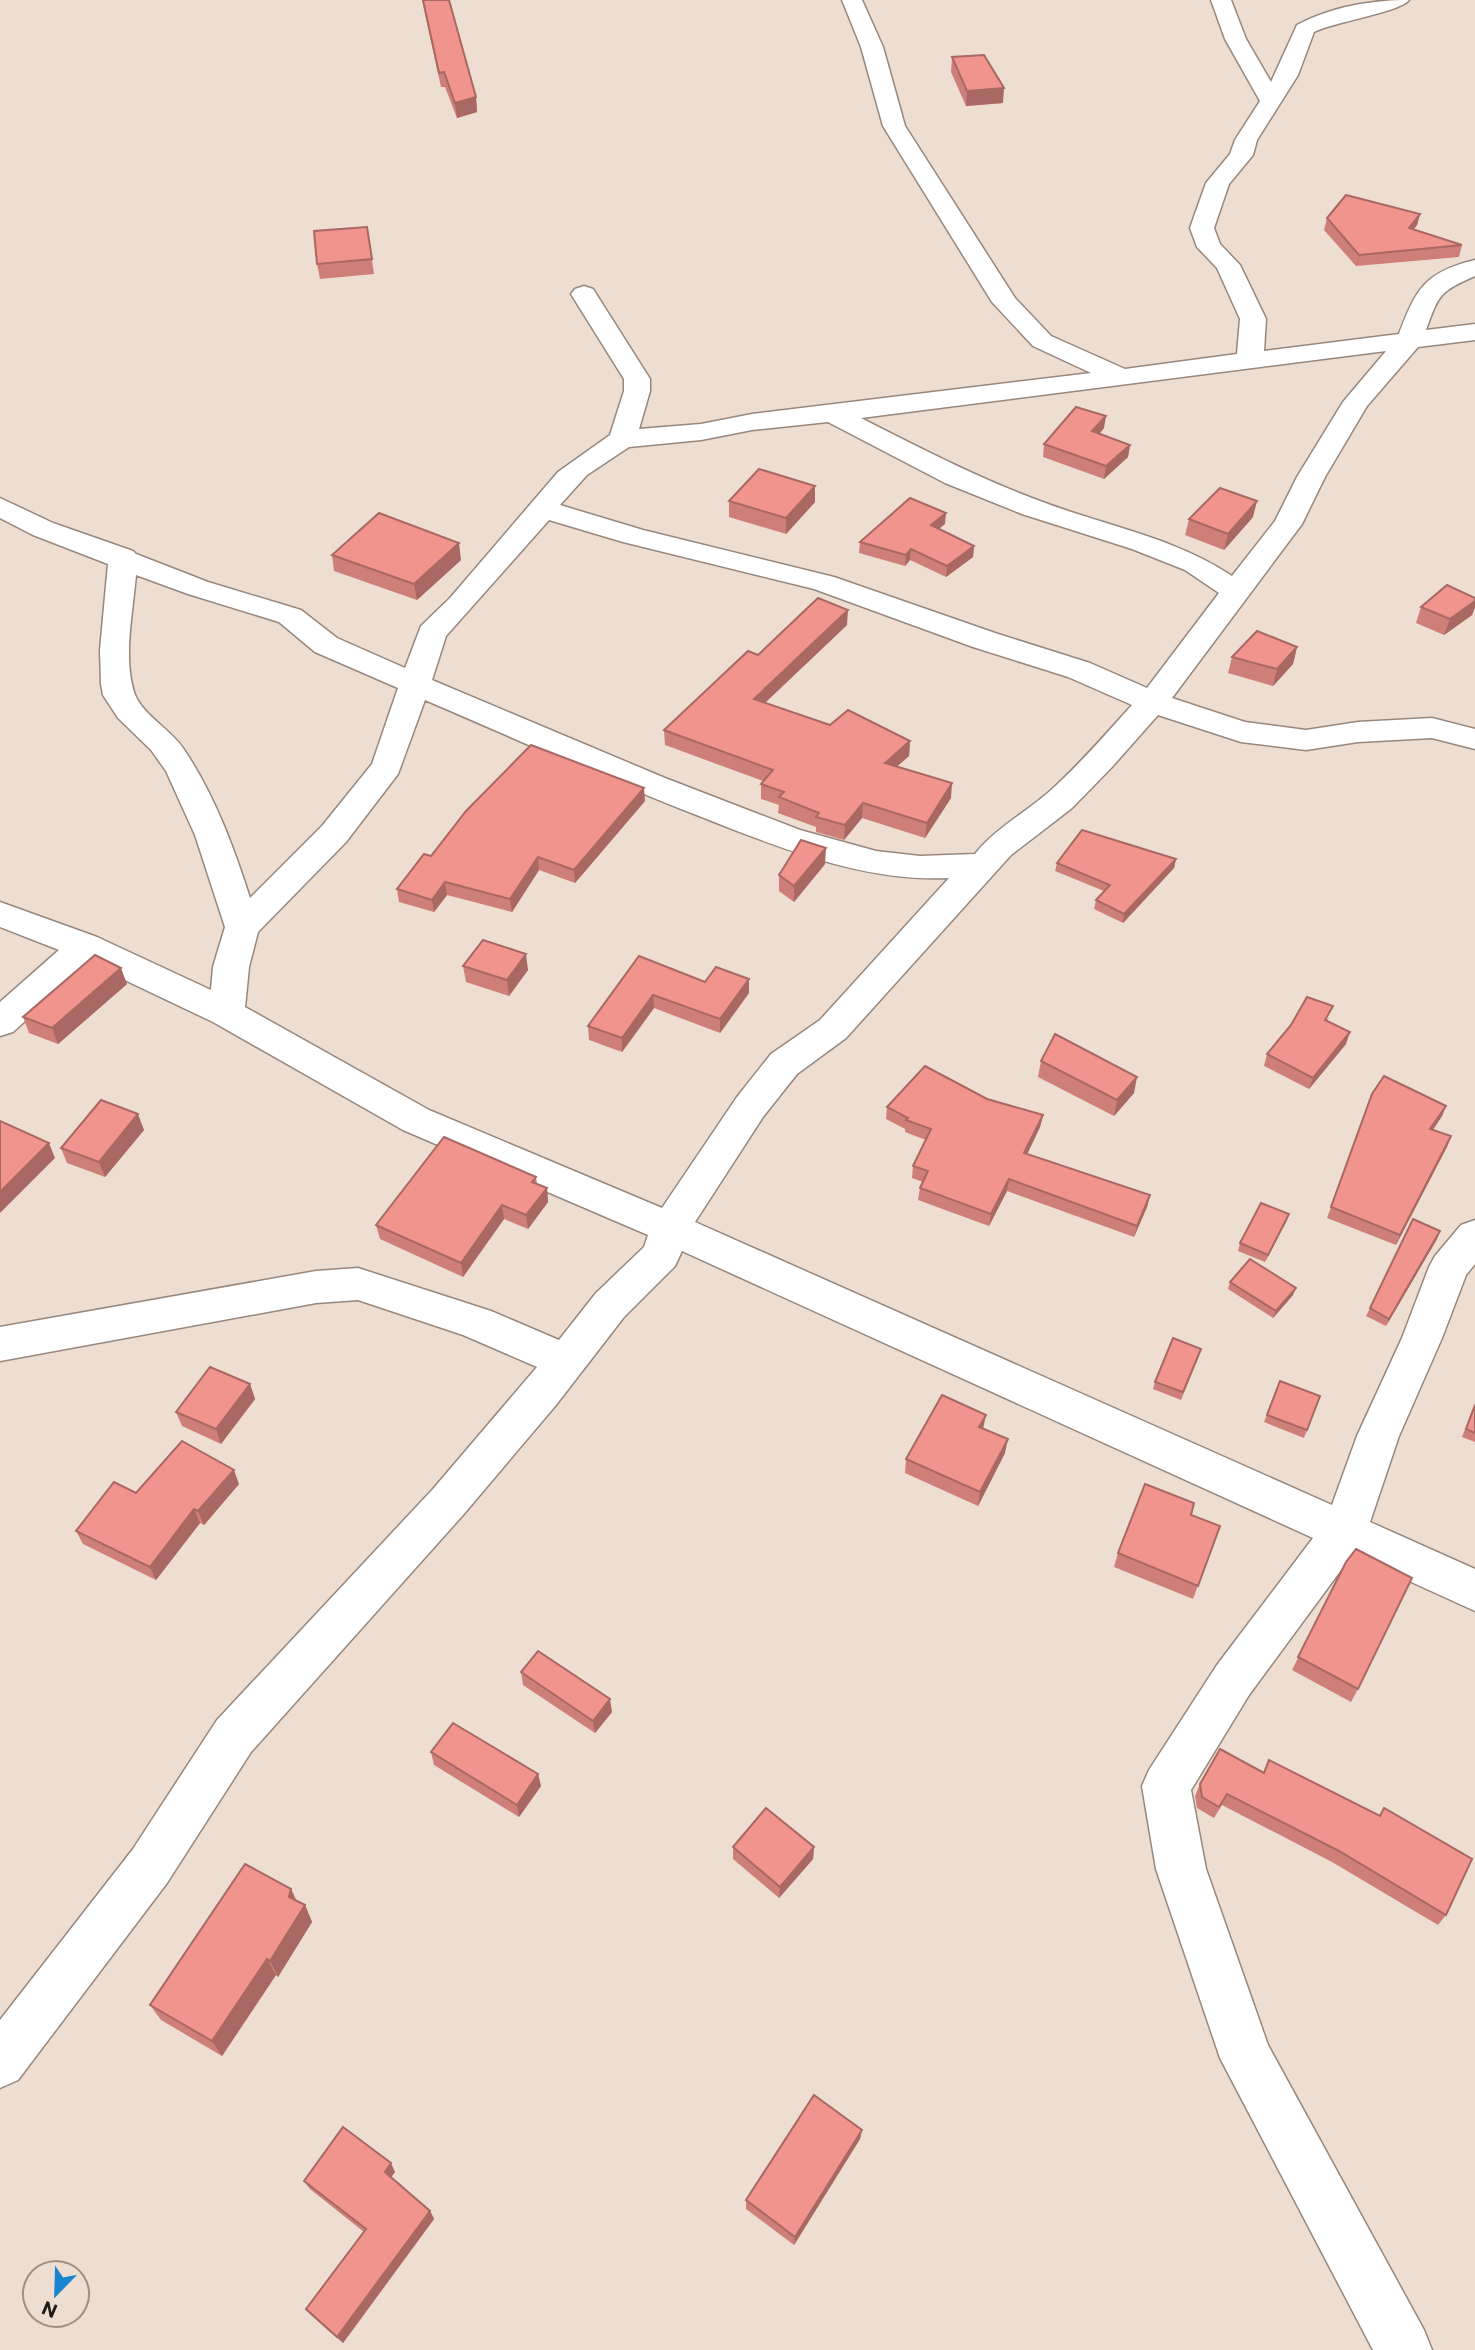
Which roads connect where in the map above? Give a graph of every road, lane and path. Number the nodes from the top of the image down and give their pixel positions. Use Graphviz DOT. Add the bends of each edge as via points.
graph roads {
  1 [pos="852,0"];
  2 [pos="1221,0"];
  3 [pos="1399,0"];
  4 [pos="1270,100"];
  5 [pos="1475,267"];
  6 [pos="584,294"];
  7 [pos="1475,331"];
  8 [pos="1410,340"];
  9 [pos="1250,360"];
  10 [pos="1119,376"];
  11 [pos="832,414"];
  12 [pos="622,439"];
  13 [pos="0,507"];
  14 [pos="543,509"];
  15 [pos="123,557"];
  16 [pos="1237,592"];
  17 [pos="414,681"];
  18 [pos="1150,701"];
  19 [pos="1475,739"];
  20 [pos="985,865"];
  21 [pos="0,914"];
  22 [pos="242,927"];
  23 [pos="85,946"];
  24 [pos="226,1013"];
  25 [pos="0,1023"];
  26 [pos="670,1228"];
  27 [pos="1475,1236"];
  28 [pos="0,1345"];
  29 [pos="565,1361"];
  30 [pos="1345,1530"];
  31 [pos="1475,1591"];
  32 [pos="0,2062"];
  33 [pos="1404,2350"];
  1 -- 10 [label="street" via="872,47 894,126 1005,302 1042,341"];
  2 -- 4 [label="street" via="1232,36"];
  3 -- 4 [label="street" via="1304,29 1287,75"];
  4 -- 9 [label="street" via="1241,155 1218,183 1202,228 1209,247 1228,265 1253,319"];
  5 -- 8 [label="street" via="1437,284 1425,299"];
  6 -- 12 [label="street" via="637,379"];
  7 -- 8 [label="street"];
  8 -- 9 [label="street"];
  8 -- 16 [label="street" via="1356,402 1288,524"];
  9 -- 10 [label="street"];
  10 -- 11 [label="street"];
  11 -- 12 [label="street"];
  11 -- 16 [label="street" via="956,477 1195,564"];
  12 -- 14 [label="street" via="579,466"];
  13 -- 15 [label="street" via="43,529"];
  14 -- 17 [label="street" via="432,633"];
  14 -- 18 [label="street" via="824,583 1079,670"];
  15 -- 17 [label="street" via="198,588 290,616 326,645"];
  15 -- 22 [label="street" via="114,673 119,695 140,724 167,748 206,817"];
  16 -- 18 [label="street" via="1192,654"];
  17 -- 20 [label="street" via="518,730 790,839 909,867"];
  17 -- 22 [label="street" via="387,767 334,834"];
  18 -- 19 [label="street" via="1241,732 1306,740 1432,728"];
  18 -- 20 [label="street" via="1101,760 999,847"];
  20 -- 26 [label="street" via="923,926 833,1029 784,1064"];
  21 -- 23 [label="street"];
  22 -- 24 [label="street"];
  23 -- 24 [label="street"];
  23 -- 25 [label="street"];
  24 -- 26 [label="street" via="416,1120"];
  26 -- 29 [label="street" via="661,1255 610,1305"];
  26 -- 30 [label="street"];
  27 -- 30 [label="street" via="1449,1267 1378,1436"];
  28 -- 29 [label="street" via="316,1287 358,1284 477,1323"];
  29 -- 32 [label="street" via="449,1502 234,1736 150,1866"];
  30 -- 31 [label="street"];
  30 -- 33 [label="street" via="1234,1680 1166,1786 1181,1869 1246,2058"];
}
